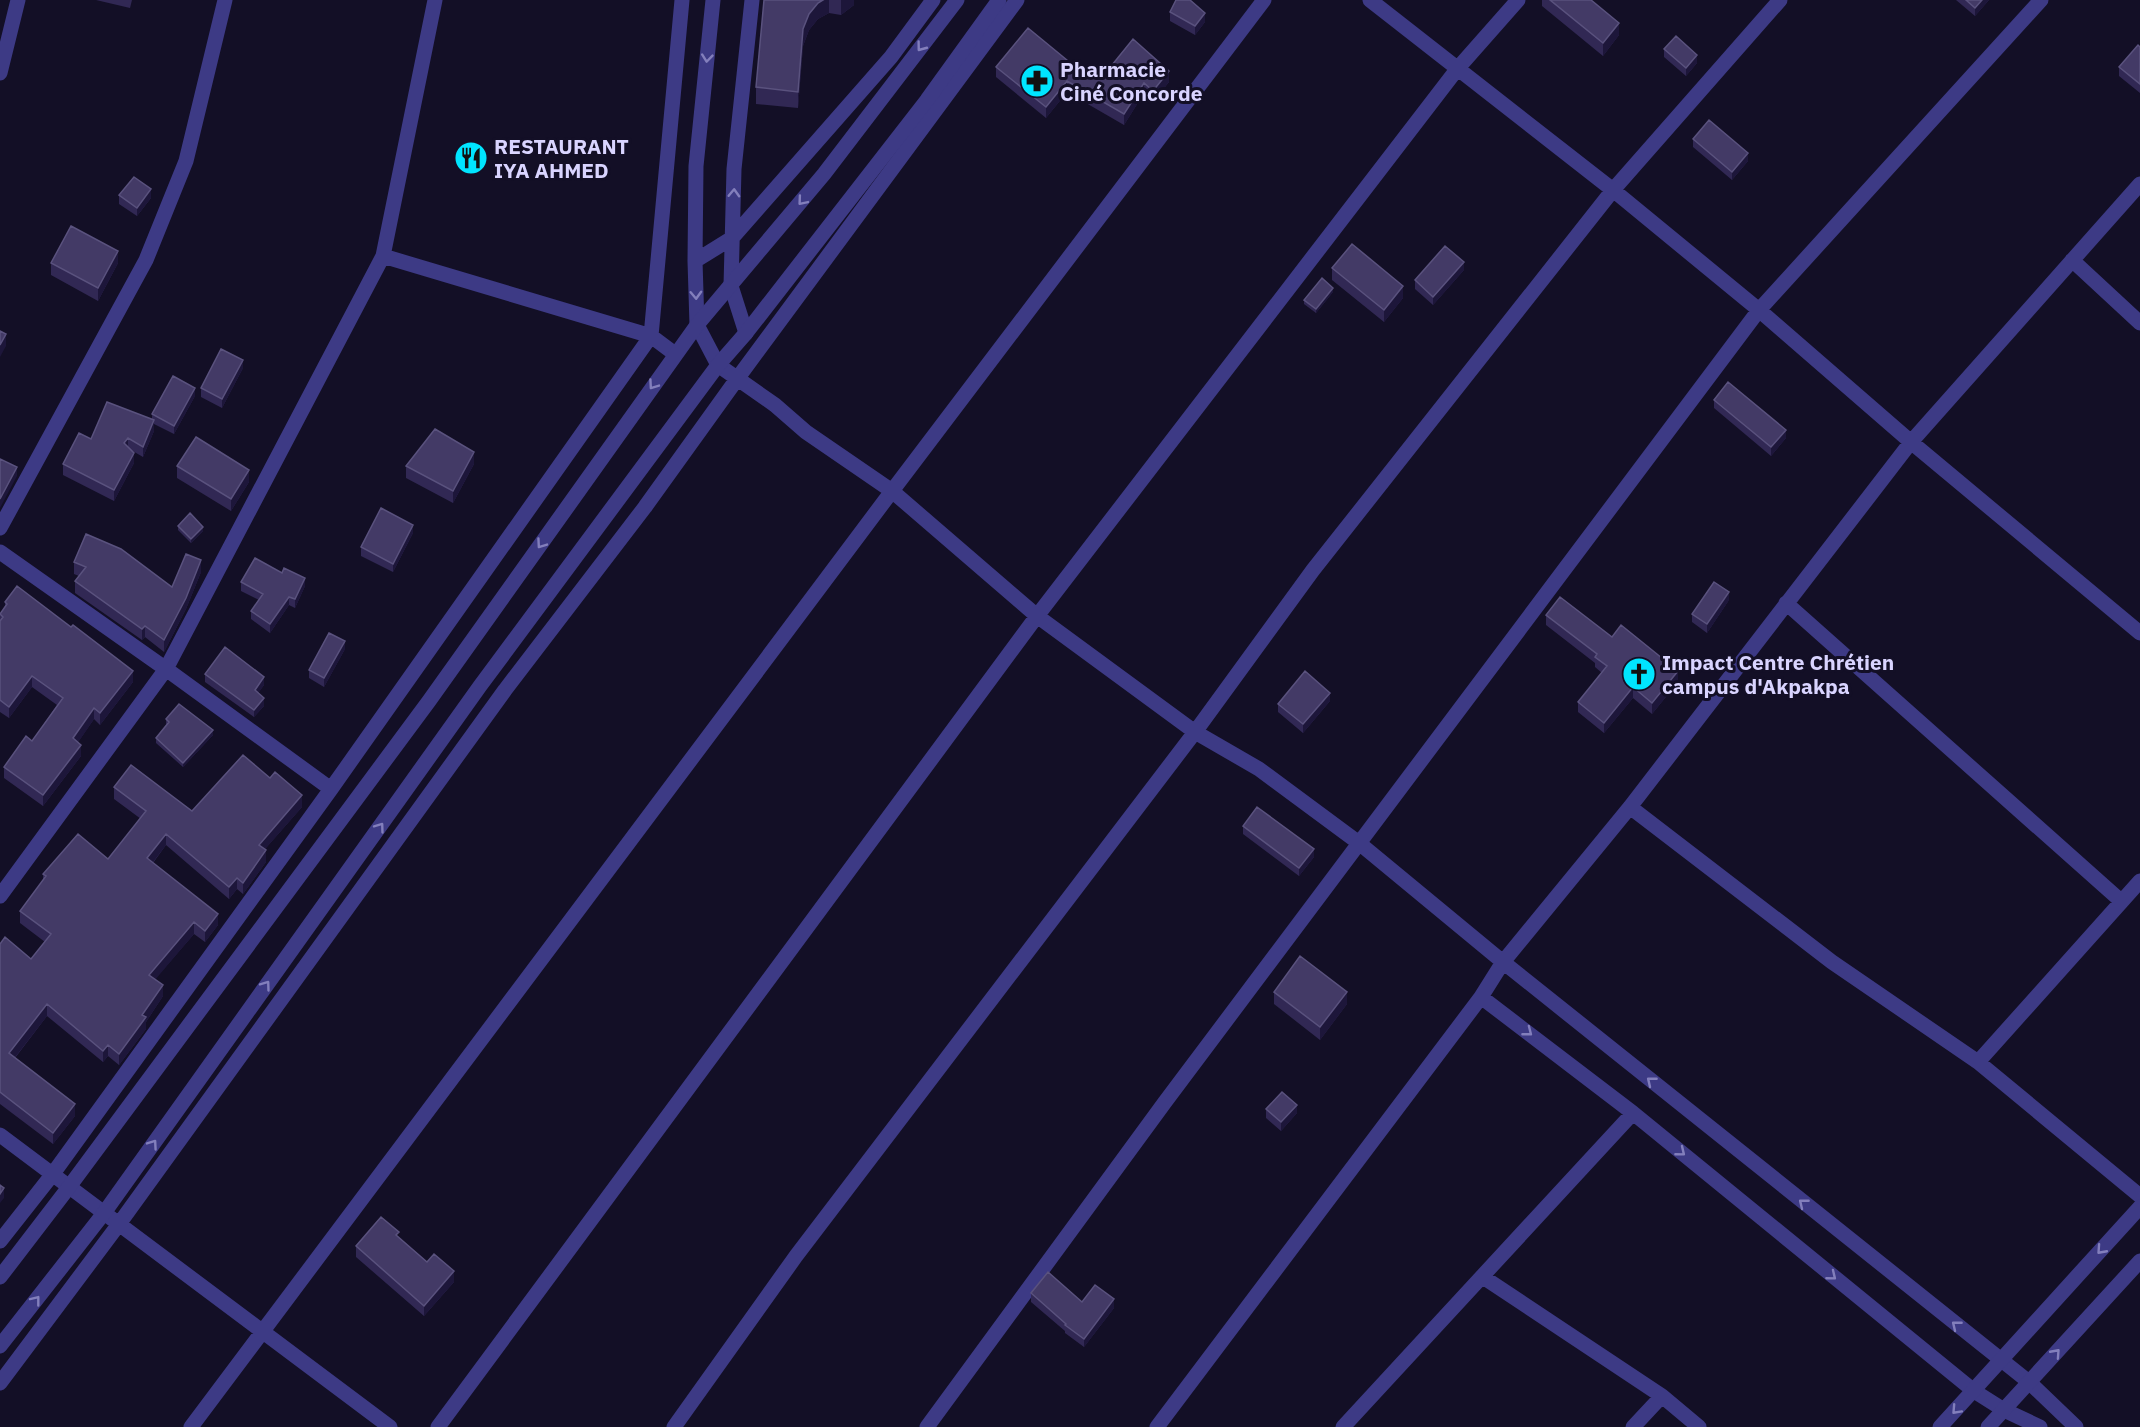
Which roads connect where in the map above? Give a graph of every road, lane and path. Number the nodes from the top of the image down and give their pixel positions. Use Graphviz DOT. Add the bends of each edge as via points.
graph roads {
  1 [pos="18,0"];
  2 [pos="225,0"];
  3 [pos="435,0"];
  4 [pos="682,0"];
  5 [pos="713,0"];
  6 [pos="752,0"];
  7 [pos="933,0"];
  8 [pos="957,0"];
  9 [pos="999,0"];
  10 [pos="1017,0"];
  11 [pos="1264,0"];
  12 [pos="1370,0"];
  13 [pos="1518,0"];
  14 [pos="1780,0"];
  15 [pos="2041,0"];
  16 [pos="1458,68"];
  17 [pos="0,73"];
  18 [pos="2140,184"];
  19 [pos="1613,190"];
  20 [pos="732,238"];
  21 [pos="383,256"];
  22 [pos="695,261"];
  23 [pos="2072,261"];
  24 [pos="731,286"];
  25 [pos="1759,310"];
  26 [pos="2140,323"];
  27 [pos="697,325"];
  28 [pos="746,333"];
  29 [pos="651,336"];
  30 [pos="675,354"];
  31 [pos="718,365"];
  32 [pos="737,379"];
  33 [pos="1911,442"];
  34 [pos="892,491"];
  35 [pos="0,528"];
  36 [pos="0,552"];
  37 [pos="1786,603"];
  38 [pos="1037,615"];
  39 [pos="2140,633"];
  40 [pos="166,669"];
  41 [pos="1195,732"];
  42 [pos="331,789"];
  43 [pos="1630,807"];
  44 [pos="1359,843"];
  45 [pos="2140,881"];
  46 [pos="0,896"];
  47 [pos="2121,901"];
  48 [pos="1503,962"];
  49 [pos="1481,997"];
  50 [pos="1978,1062"];
  51 [pos="1633,1113"];
  52 [pos="0,1135"];
  53 [pos="52,1175"];
  54 [pos="69,1187"];
  55 [pos="2140,1197"];
  56 [pos="2140,1207"];
  57 [pos="104,1213"];
  58 [pos="119,1224"];
  59 [pos="0,1241"];
  60 [pos="2140,1261"];
  61 [pos="1483,1276"];
  62 [pos="0,1277"];
  63 [pos="263,1332"];
  64 [pos="0,1346"];
  65 [pos="2001,1361"];
  66 [pos="2029,1382"];
  67 [pos="0,1383"];
  68 [pos="1974,1391"];
  69 [pos="1662,1396"];
  70 [pos="2004,1410"];
  71 [pos="191,1427"];
  72 [pos="390,1427"];
  73 [pos="438,1427"];
  74 [pos="674,1427"];
  75 [pos="927,1427"];
  76 [pos="1157,1427"];
  77 [pos="1343,1427"];
  78 [pos="1633,1427"];
  79 [pos="1699,1427"];
  80 [pos="1940,1427"];
  81 [pos="1988,1427"];
  82 [pos="2040,1427"];
  83 [pos="2076,1427"];
  1 -- 17 [label="street"];
  2 -- 35 [label="street" via="186,161 146,260"];
  3 -- 21 [label="street"];
  4 -- 29 [label="street"];
  5 -- 22 [label="street, one-way" via="696,166"];
  20 -- 6 [label="street, one-way" via="734,169"];
  7 -- 20 [label="street" via="891,57"];
  8 -- 24 [label="street, one-way" via="824,174"];
  9 -- 28 [label="street" via="927,100"];
  10 -- 32 [label="street"];
  11 -- 34 [label="street"];
  12 -- 16 [label="street"];
  13 -- 16 [label="street"];
  14 -- 19 [label="street"];
  15 -- 25 [label="street"];
  16 -- 19 [label="street"];
  16 -- 38 [label="street"];
  18 -- 23 [label="street"];
  19 -- 25 [label="street"];
  19 -- 41 [label="street" via="1313,570"];
  20 -- 22 [label="street"];
  20 -- 24 [label="street"];
  21 -- 29 [label="street"];
  21 -- 40 [label="street"];
  22 -- 27 [label="street, one-way"];
  23 -- 26 [label="street"];
  23 -- 33 [label="street"];
  24 -- 27 [label="street"];
  24 -- 28 [label="street"];
  25 -- 33 [label="street"];
  25 -- 44 [label="street"];
  27 -- 30 [label="street"];
  27 -- 31 [label="street"];
  28 -- 31 [label="street"];
  29 -- 30 [label="street"];
  29 -- 42 [label="street"];
  30 -- 54 [label="street, one-way" via="429,701"];
  31 -- 32 [label="street"];
  57 -- 31 [label="street, one-way" via="480,686"];
  32 -- 34 [label="street"];
  32 -- 58 [label="street" via="505,690"];
  33 -- 37 [label="street"];
  33 -- 39 [label="street"];
  34 -- 38 [label="street"];
  34 -- 63 [label="street"];
  36 -- 40 [label="street"];
  37 -- 43 [label="street"];
  37 -- 47 [label="street"];
  38 -- 41 [label="street"];
  38 -- 73 [label="street"];
  40 -- 42 [label="street"];
  40 -- 46 [label="street"];
  41 -- 44 [label="street" via="1260,769"];
  41 -- 74 [label="street" via="796,1256"];
  42 -- 53 [label="street"];
  43 -- 48 [label="street"];
  43 -- 50 [label="street" via="1832,962"];
  44 -- 48 [label="street"];
  44 -- 75 [label="street"];
  45 -- 47 [label="street"];
  47 -- 50 [label="street"];
  48 -- 49 [label="street"];
  65 -- 48 [label="street, one-way"];
  49 -- 51 [label="street, one-way"];
  49 -- 76 [label="street"];
  50 -- 55 [label="street"];
  51 -- 61 [label="street"];
  51 -- 68 [label="street, one-way"];
  52 -- 53 [label="street"];
  53 -- 54 [label="street"];
  53 -- 59 [label="street"];
  54 -- 57 [label="street"];
  54 -- 62 [label="street"];
  56 -- 65 [label="street, one-way"];
  57 -- 58 [label="street"];
  64 -- 57 [label="street, one-way"];
  58 -- 63 [label="street"];
  58 -- 67 [label="street"];
  66 -- 60 [label="street, one-way"];
  61 -- 69 [label="street"];
  61 -- 77 [label="street"];
  63 -- 71 [label="street"];
  63 -- 72 [label="street"];
  65 -- 66 [label="street"];
  65 -- 68 [label="street"];
  66 -- 70 [label="street"];
  66 -- 83 [label="street"];
  68 -- 70 [label="street"];
  68 -- 80 [label="street, one-way"];
  69 -- 78 [label="street"];
  69 -- 79 [label="street"];
  70 -- 81 [label="street"];
  70 -- 82 [label="street"];
}
